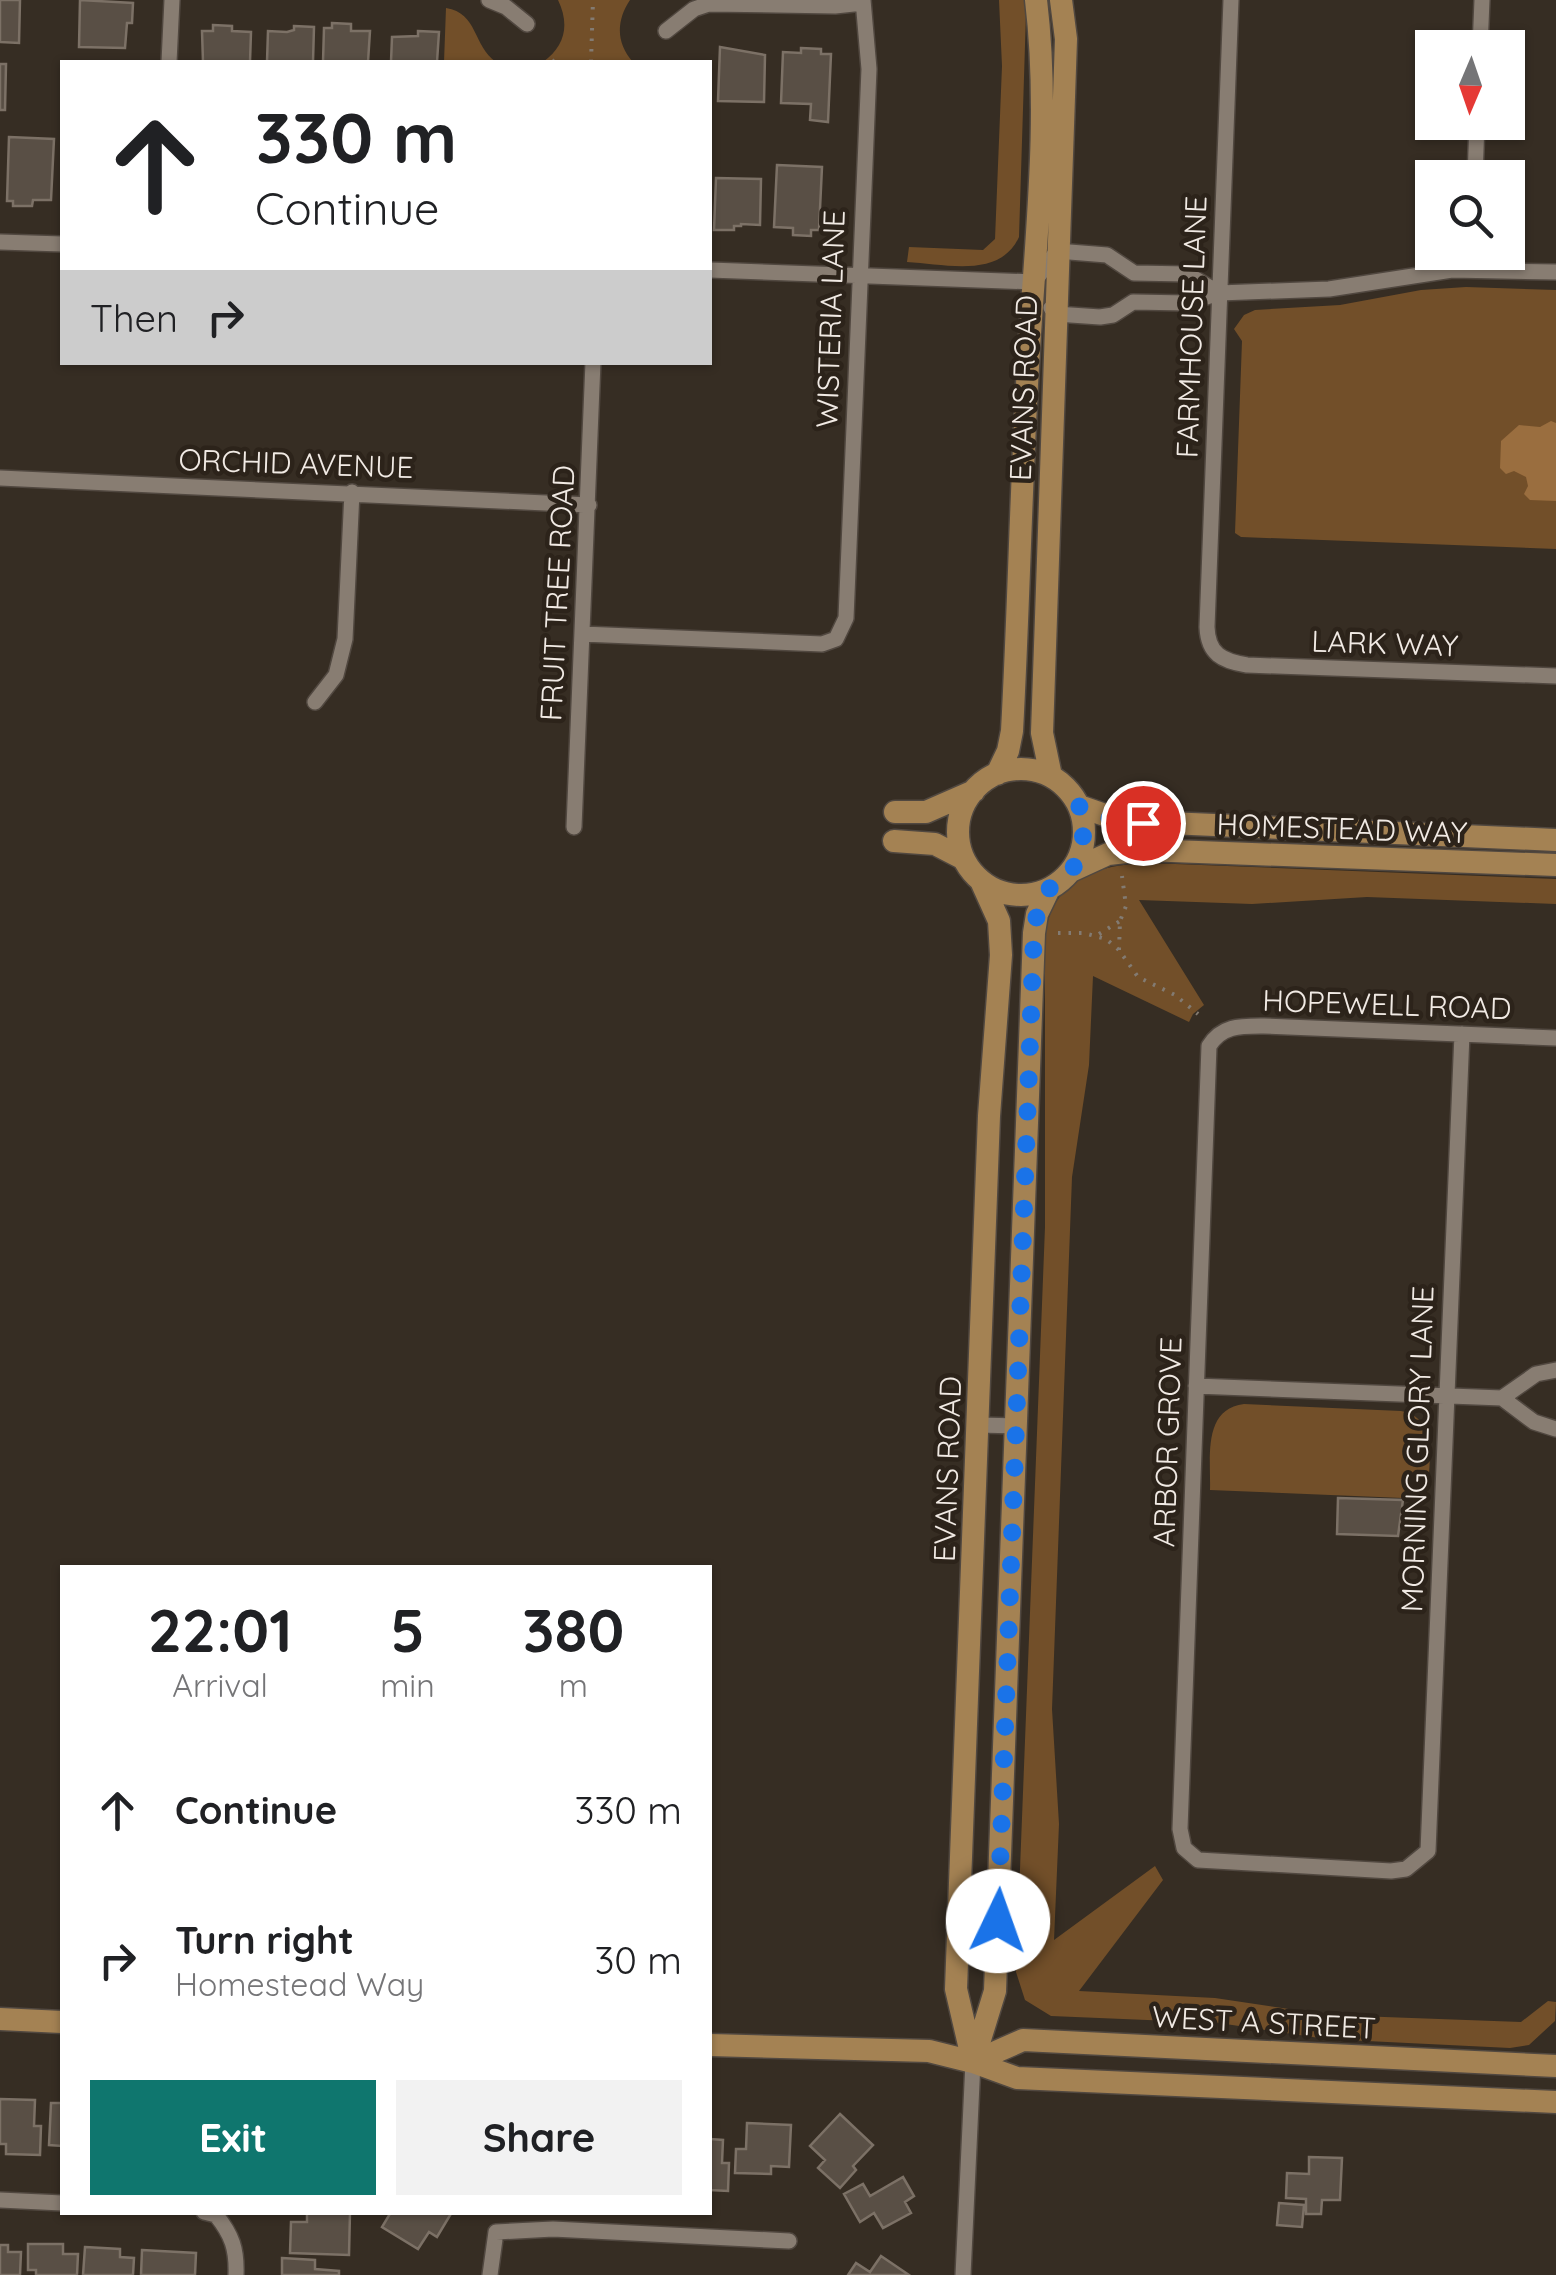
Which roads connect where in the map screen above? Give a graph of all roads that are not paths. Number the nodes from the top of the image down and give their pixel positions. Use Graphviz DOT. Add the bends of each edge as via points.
graph roads {
  1 [pos="172,0"];
  2 [pos="489,0"];
  3 [pos="1036,0"];
  4 [pos="1062,0"];
  5 [pos="1231,0"];
  6 [pos="1482,0"];
  7 [pos="863,1"];
  8 [pos="526,24"];
  9 [pos="1481,30"];
  10 [pos="666,31"];
  11 [pos="169,60"];
  12 [pos="0,242"];
  13 [pos="60,244"];
  14 [pos="1058,252"];
  15 [pos="1525,268"];
  16 [pos="712,270"];
  17 [pos="1430,270"];
  18 [pos="1556,272"];
  19 [pos="1134,273"];
  20 [pos="860,276"];
  21 [pos="1034,282"];
  22 [pos="1219,292"];
  23 [pos="1133,302"];
  24 [pos="1056,314"];
  25 [pos="594,365"];
  26 [pos="0,478"];
  27 [pos="352,492"];
  28 [pos="589,505"];
  29 [pos="582,634"];
  30 [pos="1215,654"];
  31 [pos="1556,676"];
  32 [pos="315,702"];
  33 [pos="997,774"];
  34 [pos="1051,776"];
  35 [pos="974,791"];
  36 [pos="1078,806"];
  37 [pos="895,812"];
  38 [pos="574,827"];
  39 [pos="1556,840"];
  40 [pos="894,841"];
  41 [pos="964,858"];
  42 [pos="1556,866"];
  43 [pos="1071,871"];
  44 [pos="981,882"];
  45 [pos="1050,889"];
  46 [pos="1218,1033"];
  47 [pos="1462,1034"];
  48 [pos="1556,1038"];
  49 [pos="1556,1370"];
  50 [pos="1196,1386"];
  51 [pos="1447,1396"];
  52 [pos="1502,1398"];
  53 [pos="978,1425"];
  54 [pos="1018,1426"];
  55 [pos="1556,1429"];
  56 [pos="1418,1862"];
  57 [pos="0,2019"];
  58 [pos="60,2022"];
  59 [pos="712,2045"];
  60 [pos="973,2062"];
  61 [pos="1556,2066"];
  62 [pos="1556,2102"];
  63 [pos="0,2200"];
  64 [pos="60,2203"];
  65 [pos="216,2215"];
  66 [pos="789,2241"];
  67 [pos="236,2275"];
  68 [pos="490,2275"];
  69 [pos="963,2275"];
  1 -- 11 [label="street"];
  2 -- 8 [label="street"];
  3 -- 21 [label="street, EVANS ROAD" via="1042,85"];
  4 -- 14 [label="street, EVANS ROAD"];
  5 -- 22 [label="street, FARMHOUSE LANE"];
  6 -- 9 [label="street"];
  7 -- 10 [label="street" via="709,4"];
  7 -- 20 [label="street, WISTERIA LANE" via="869,69"];
  12 -- 13 [label="street"];
  14 -- 19 [label="street" via="1106,255"];
  14 -- 21 [label="street"];
  14 -- 24 [label="street, EVANS ROAD"];
  15 -- 18 [label="street"];
  16 -- 20 [label="street"];
  17 -- 22 [label="street" via="1329,290"];
  19 -- 22 [label="street" via="1187,274"];
  19 -- 23 [label="street"];
  20 -- 21 [label="street"];
  20 -- 29 [label="street, WISTERIA LANE" via="846,618 836,639 822,644"];
  21 -- 24 [label="street"];
  21 -- 33 [label="street, EVANS ROAD" via="1012,731"];
  22 -- 23 [label="street" via="1188,303"];
  22 -- 30 [label="street, FARMHOUSE LANE" via="1207,627"];
  23 -- 24 [label="street" via="1113,315"];
  24 -- 34 [label="street, EVANS ROAD" via="1042,733"];
  25 -- 28 [label="street, FRUIT TREE ROAD"];
  26 -- 27 [label="street, ORCHID AVENUE"];
  27 -- 28 [label="street, ORCHID AVENUE"];
  27 -- 32 [label="street" via="345,639 336,675"];
  28 -- 29 [label="street, FRUIT TREE ROAD"];
  29 -- 38 [label="street, FRUIT TREE ROAD"];
  30 -- 31 [label="street, LARK WAY" via="1247,665"];
  33 -- 34 [label="street" via="1024,769"];
  33 -- 35 [label="street"];
  34 -- 36 [label="street"];
  35 -- 37 [label="street" via="926,812"];
  35 -- 41 [label="street" via="960,816"];
  36 -- 39 [label="street, HOMESTEAD WAY" via="1122,821"];
  36 -- 43 [label="street" via="1084,833"];
  40 -- 41 [label="street" via="934,844"];
  41 -- 44 [label="street"];
  42 -- 43 [label="street, HOMESTEAD WAY" via="1144,850 1108,854"];
  43 -- 45 [label="street"];
  44 -- 45 [label="street" via="1007,894"];
  44 -- 53 [label="street, EVANS ROAD" via="999,921 1002,955"];
  45 -- 54 [label="street, EVANS ROAD" via="1034,932"];
  46 -- 47 [label="street, HOPEWELL ROAD" via="1264,1026"];
  46 -- 50 [label="street, ARBOR GROVE" via="1209,1046"];
  47 -- 48 [label="street, HOPEWELL ROAD"];
  47 -- 51 [label="street, MORNING GLORY LANE"];
  49 -- 52 [label="street" via="1536,1374"];
  50 -- 51 [label="street"];
  50 -- 56 [label="street, ARBOR GROVE" via="1180,1840 1207,1863 1391,1871"];
  51 -- 52 [label="street"];
  51 -- 56 [label="street, MORNING GLORY LANE" via="1430,1844"];
  52 -- 55 [label="street" via="1526,1418"];
  53 -- 54 [label="street"];
  53 -- 60 [label="street, EVANS ROAD" via="956,1989"];
  54 -- 60 [label="street, EVANS ROAD" via="995,1991"];
  57 -- 58 [label="street"];
  59 -- 60 [label="street" via="929,2051"];
  60 -- 61 [label="street, WEST A STREET" via="1024,2040"];
  60 -- 62 [label="street" via="1017,2078"];
  60 -- 69 [label="street, EVANS ROAD"];
  63 -- 64 [label="street"];
  65 -- 67 [label="street" via="232,2234"];
  66 -- 68 [label="street" via="496,2232"];
}
